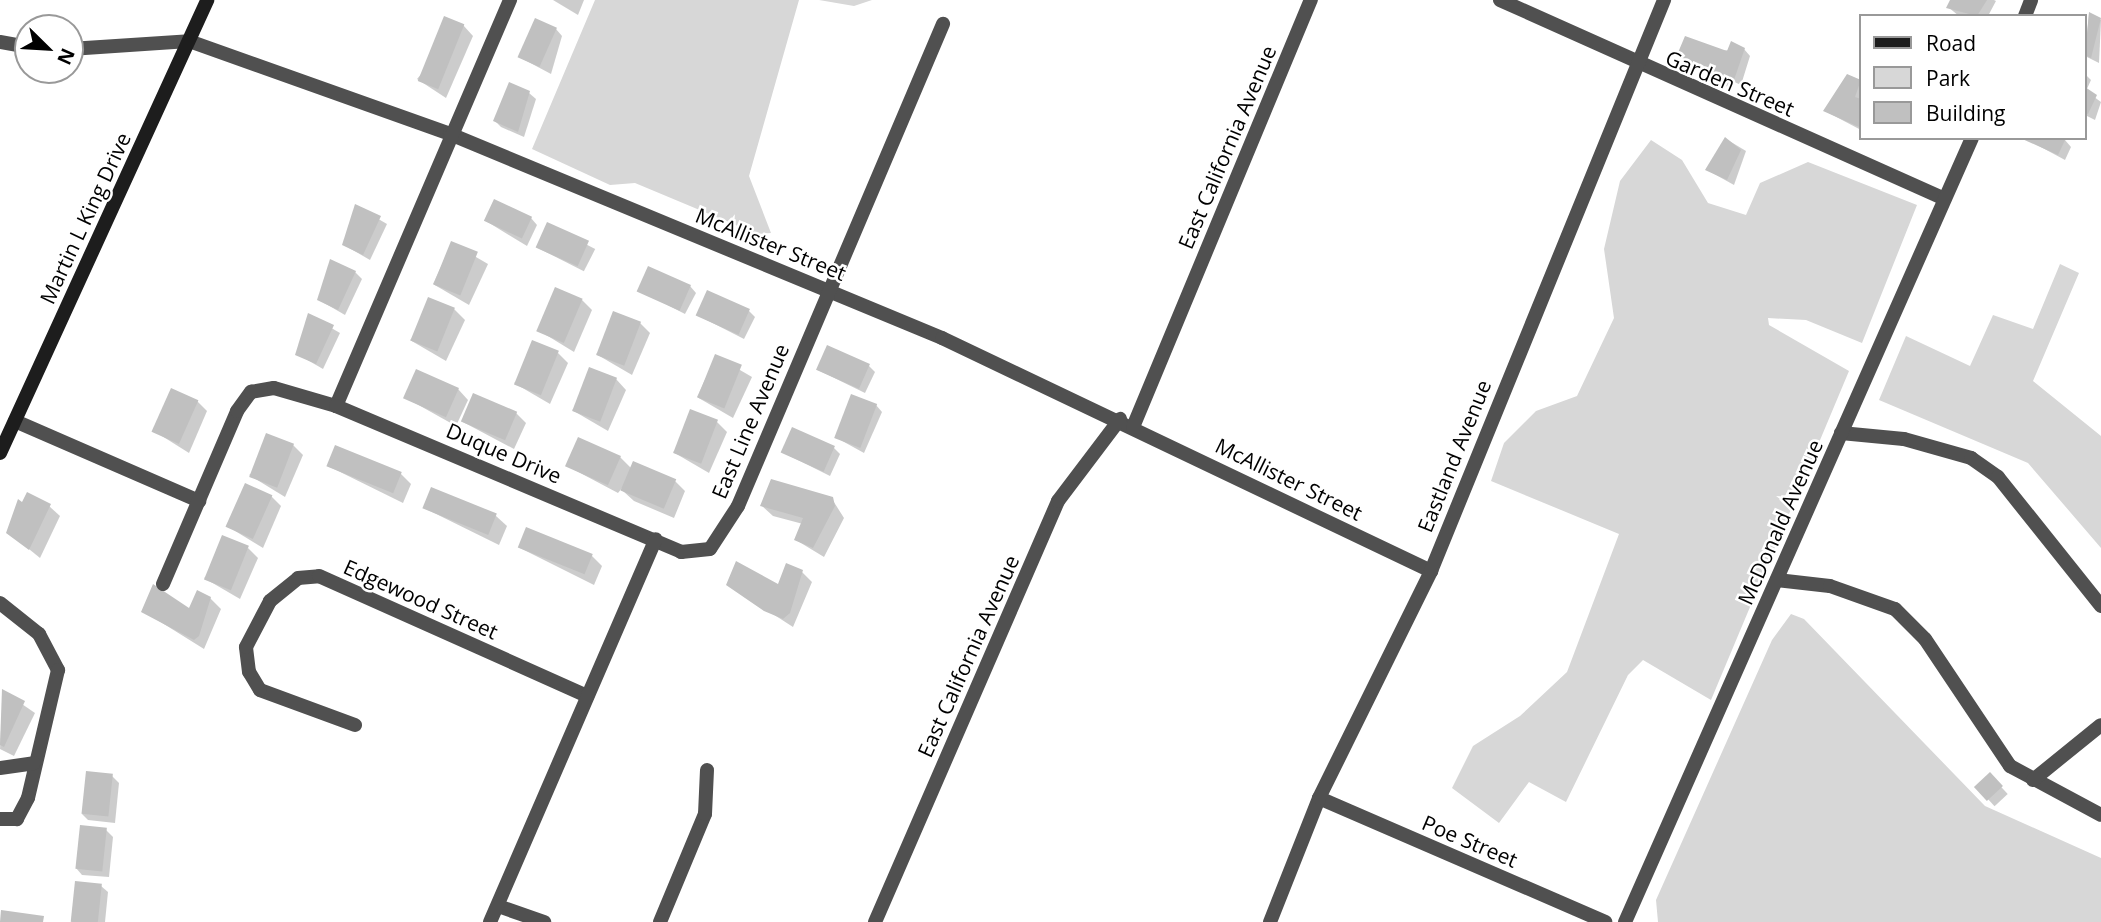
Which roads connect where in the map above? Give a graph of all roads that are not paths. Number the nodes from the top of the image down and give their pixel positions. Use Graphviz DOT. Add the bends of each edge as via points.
graph roads {
  1 [pos="207,0"];
  2 [pos="510,0"];
  3 [pos="1311,0"];
  4 [pos="1500,0"];
  5 [pos="1664,0"];
  6 [pos="943,24"];
  7 [pos="188,41"];
  8 [pos="84,48"];
  9 [pos="1635,65"];
  10 [pos="450,134"];
  11 [pos="1971,140"];
  12 [pos="1945,199"];
  13 [pos="828,290"];
  14 [pos="336,406"];
  15 [pos="1120,419"];
  16 [pos="15,421"];
  17 [pos="1133,427"];
  18 [pos="1841,433"];
  19 [pos="0,453"];
  20 [pos="199,500"];
  21 [pos="656,539"];
  22 [pos="1431,571"];
  23 [pos="1777,580"];
  24 [pos="163,584"];
  25 [pos="0,603"];
  26 [pos="2101,606"];
  27 [pos="587,696"];
  28 [pos="355,725"];
  29 [pos="2101,725"];
  30 [pos="34,764"];
  31 [pos="0,768"];
  32 [pos="707,770"];
  33 [pos="2033,780"];
  34 [pos="1319,798"];
  35 [pos="2101,815"];
  36 [pos="0,819"];
  37 [pos="498,906"];
  38 [pos="490,922"];
  39 [pos="544,922"];
  40 [pos="660,922"];
  41 [pos="875,922"];
  42 [pos="1270,922"];
  43 [pos="1605,922"];
  44 [pos="1625,922"];
  1 -- 7 [label="main road, Martin L King Drive"];
  2 -- 10 [label="street"];
  3 -- 17 [label="street, East California Avenue"];
  4 -- 9 [label="street, Garden Street"];
  5 -- 9 [label="street, Eastland Avenue"];
  6 -- 13 [label="street, East Line Avenue"];
  7 -- 8 [label="street, McAllister Street"];
  7 -- 10 [label="street, McAllister Street"];
  7 -- 16 [label="main road, Martin L King Drive"];
  9 -- 12 [label="street, Garden Street"];
  9 -- 22 [label="street, Eastland Avenue"];
  10 -- 13 [label="street, McAllister Street"];
  10 -- 14 [label="street"];
  11 -- 12 [label="street, McDonald Avenue"];
  12 -- 18 [label="street, McDonald Avenue"];
  13 -- 15 [label="street, McAllister Street"];
  13 -- 21 [label="street, East Line Avenue" via="738,506 710,549 681,552"];
  14 -- 20 [label="street, Duque Drive" via="274,388 251,392"];
  14 -- 21 [label="street, Duque Drive"];
  15 -- 17 [label="street, McAllister Street"];
  15 -- 41 [label="street, East California Avenue" via="1058,501"];
  16 -- 19 [label="main road, Martin L King Drive"];
  16 -- 20 [label="street"];
  17 -- 22 [label="street, McAllister Street"];
  18 -- 23 [label="street, McDonald Avenue"];
  18 -- 26 [label="street" via="1904,439 1971,458 1998,477"];
  20 -- 24 [label="street, Duque Drive"];
  21 -- 27 [label="street"];
  22 -- 34 [label="street, Eastland Avenue"];
  23 -- 33 [label="street" via="1830,586 1895,609 1925,639 2010,766"];
  23 -- 44 [label="street, McDonald Avenue"];
  25 -- 30 [label="street" via="39,634 58,670"];
  27 -- 28 [label="street, Edgewood Street" via="318,576 298,578 270,601 246,647 249,672 260,690"];
  27 -- 37 [label="street"];
  29 -- 33 [label="street"];
  30 -- 31 [label="street"];
  30 -- 36 [label="street" via="16,819"];
  32 -- 40 [label="street" via="705,814"];
  33 -- 35 [label="street"];
  34 -- 42 [label="street, Eastland Avenue"];
  34 -- 43 [label="street, Poe Street"];
  37 -- 38 [label="street"];
  37 -- 39 [label="street"];
}
